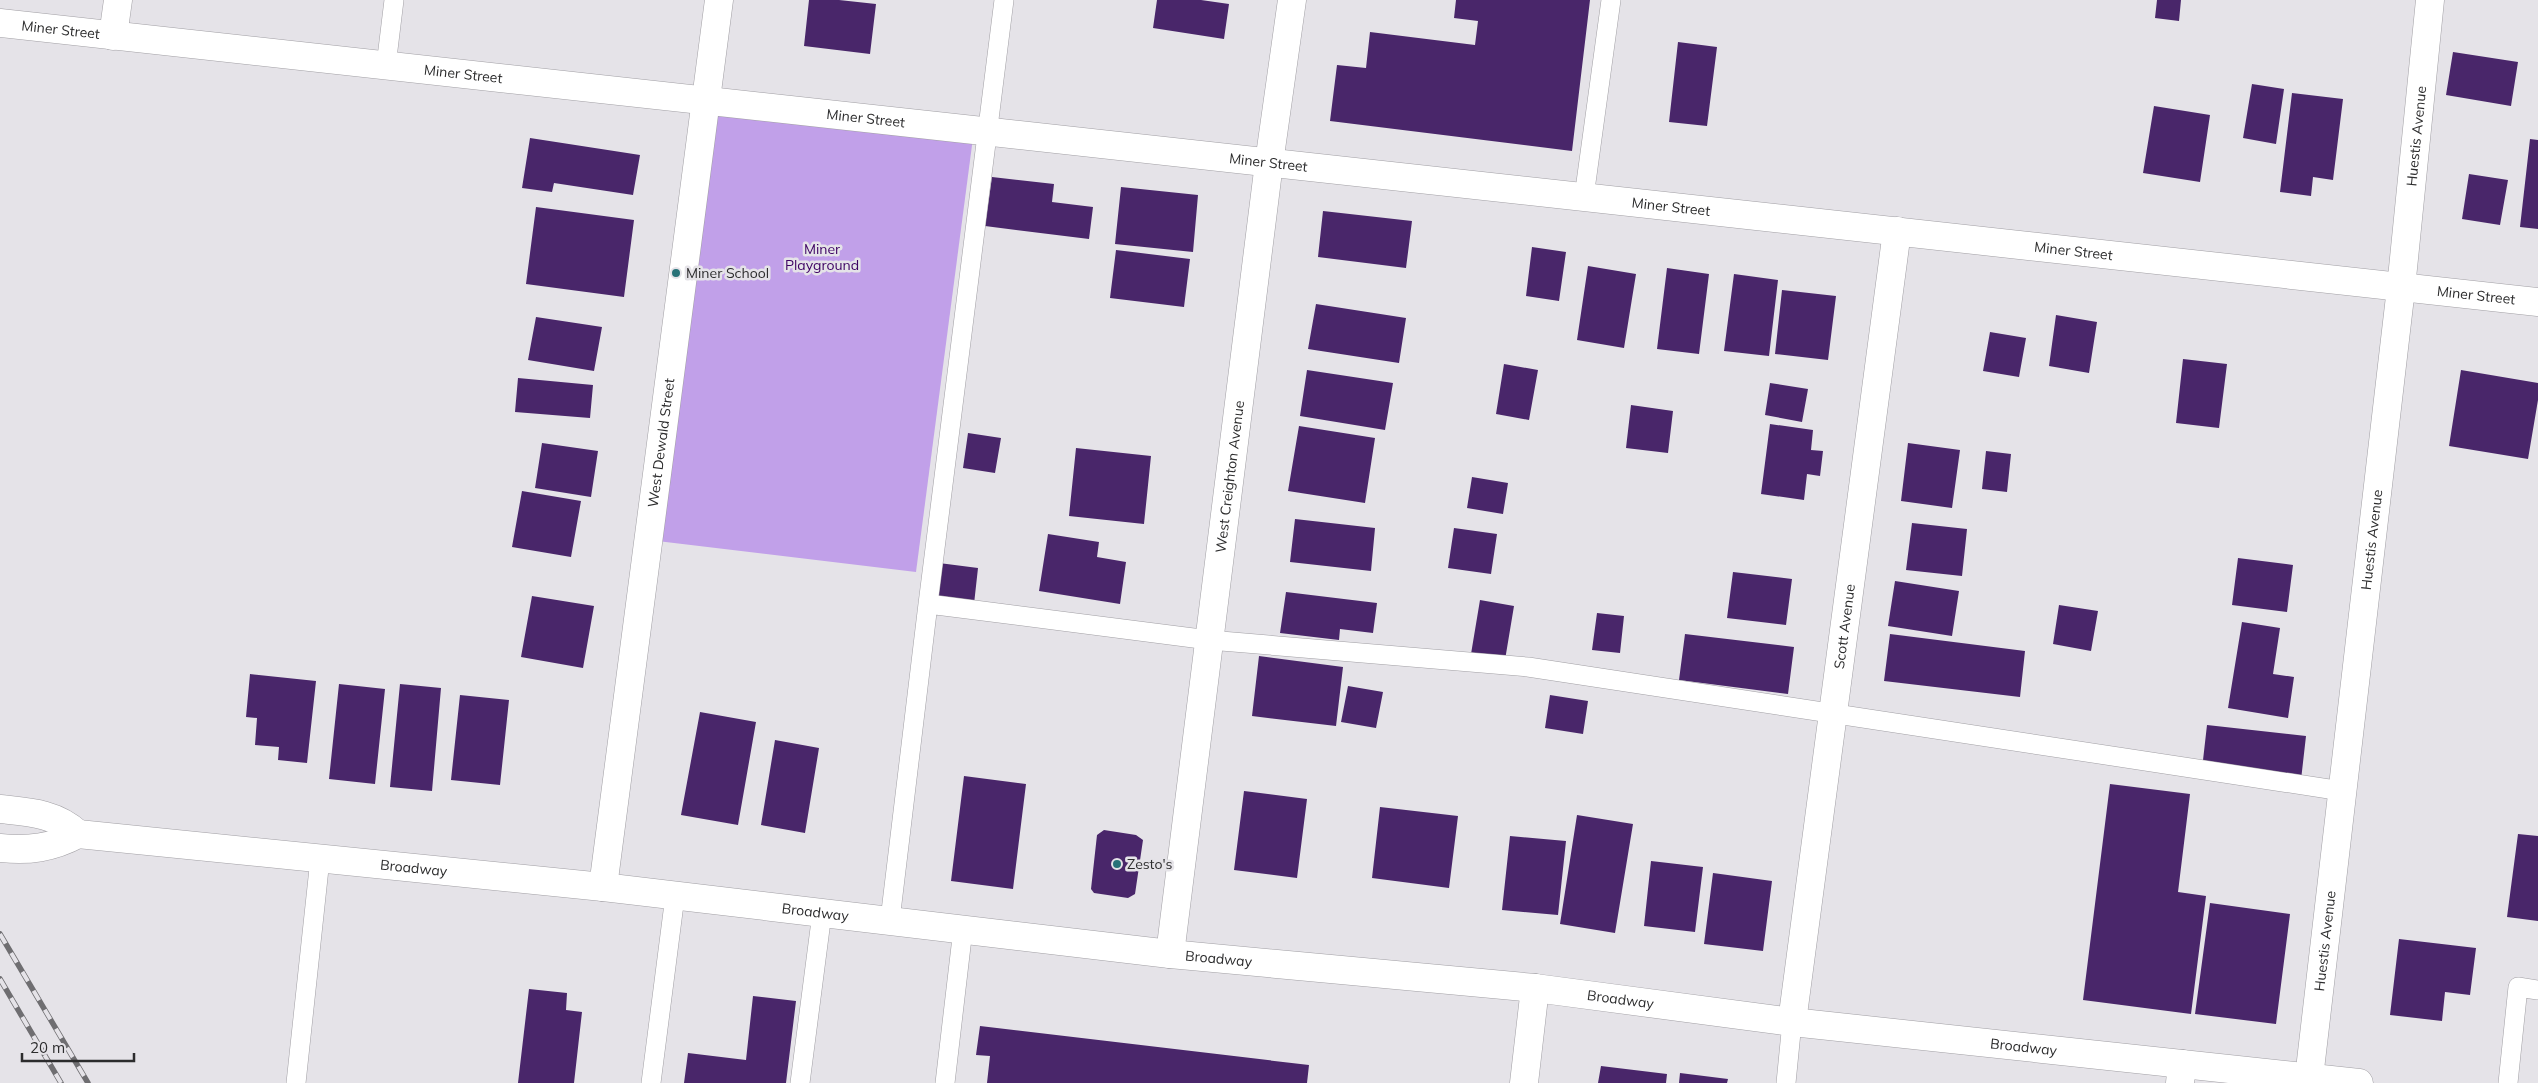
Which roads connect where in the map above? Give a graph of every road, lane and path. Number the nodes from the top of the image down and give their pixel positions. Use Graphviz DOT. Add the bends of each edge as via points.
graph roads {
  1 [pos="118,0"];
  2 [pos="394,0"];
  3 [pos="719,0"];
  4 [pos="1004,0"];
  5 [pos="1292,0"];
  6 [pos="1611,0"];
  7 [pos="2430,0"];
  8 [pos="0,23"];
  9 [pos="113,36"];
  10 [pos="386,66"];
  11 [pos="706,101"];
  12 [pos="986,132"];
  13 [pos="1269,163"];
  14 [pos="1584,197"];
  15 [pos="1897,231"];
  16 [pos="2401,288"];
  17 [pos="2538,302"];
  18 [pos="928,604"];
  19 [pos="1209,640"];
  20 [pos="1833,715"];
  21 [pos="2342,792"];
  22 [pos="0,809"];
  23 [pos="78,834"];
  24 [pos="0,848"];
  25 [pos="320,859"];
  26 [pos="603,887"];
  27 [pos="675,896"];
  28 [pos="822,913"];
  29 [pos="890,920"];
  30 [pos="963,929"];
  31 [pos="1170,954"];
  32 [pos="1535,988"];
  33 [pos="2538,990"];
  34 [pos="1792,1022"];
  35 [pos="2181,1074"];
  36 [pos="2309,1078"];
  37 [pos="296,1083"];
  38 [pos="651,1083"];
  39 [pos="800,1083"];
  40 [pos="945,1083"];
  41 [pos="1524,1083"];
  42 [pos="1786,1083"];
  43 [pos="2359,1083"];
  44 [pos="2508,1083"];
  1 -- 9 [label="street"];
  2 -- 10 [label="lane"];
  3 -- 11 [label="street, West Dewald Street"];
  4 -- 12 [label="lane"];
  5 -- 13 [label="street, West Creighton Avenue"];
  6 -- 14 [label="lane"];
  7 -- 16 [label="street, Huestis Avenue"];
  8 -- 9 [label="street, Miner Street"];
  9 -- 10 [label="street, Miner Street"];
  10 -- 11 [label="street, Miner Street"];
  11 -- 12 [label="street, Miner Street"];
  11 -- 26 [label="street, West Dewald Street"];
  12 -- 13 [label="street, Miner Street"];
  12 -- 18 [label="lane"];
  13 -- 14 [label="street, Miner Street"];
  13 -- 19 [label="street, West Creighton Avenue"];
  14 -- 15 [label="street, Miner Street"];
  15 -- 16 [label="street, Miner Street"];
  15 -- 20 [label="street, Scott Avenue"];
  16 -- 17 [label="street, Miner Street"];
  16 -- 21 [label="street, Huestis Avenue"];
  18 -- 19 [label="lane"];
  18 -- 29 [label="lane"];
  19 -- 20 [label="lane" via="1528,667"];
  19 -- 31 [label="street, West Creighton Avenue"];
  20 -- 21 [label="lane"];
  20 -- 34 [label="street, Scott Avenue"];
  21 -- 36 [label="street, Huestis Avenue"];
  22 -- 23 [label="street, Broadway" via="52,817"];
  23 -- 24 [label="street" via="60,844 36,849"];
  23 -- 25 [label="street, Broadway"];
  25 -- 26 [label="street, Broadway"];
  25 -- 37 [label="lane"];
  26 -- 27 [label="street, Broadway"];
  27 -- 28 [label="street, Broadway"];
  27 -- 38 [label="lane"];
  28 -- 29 [label="street, Broadway"];
  28 -- 39 [label="lane"];
  29 -- 30 [label="street, Broadway"];
  30 -- 31 [label="street, Broadway"];
  30 -- 40 [label="lane"];
  31 -- 32 [label="street, Broadway"];
  32 -- 34 [label="street, Broadway"];
  32 -- 41 [label="street"];
  33 -- 44 [label="lane" via="2518,987"];
  34 -- 35 [label="street, Broadway"];
  34 -- 42 [label="lane"];
  35 -- 36 [label="street, Broadway"];
  36 -- 43 [label="street, Broadway"];
}
